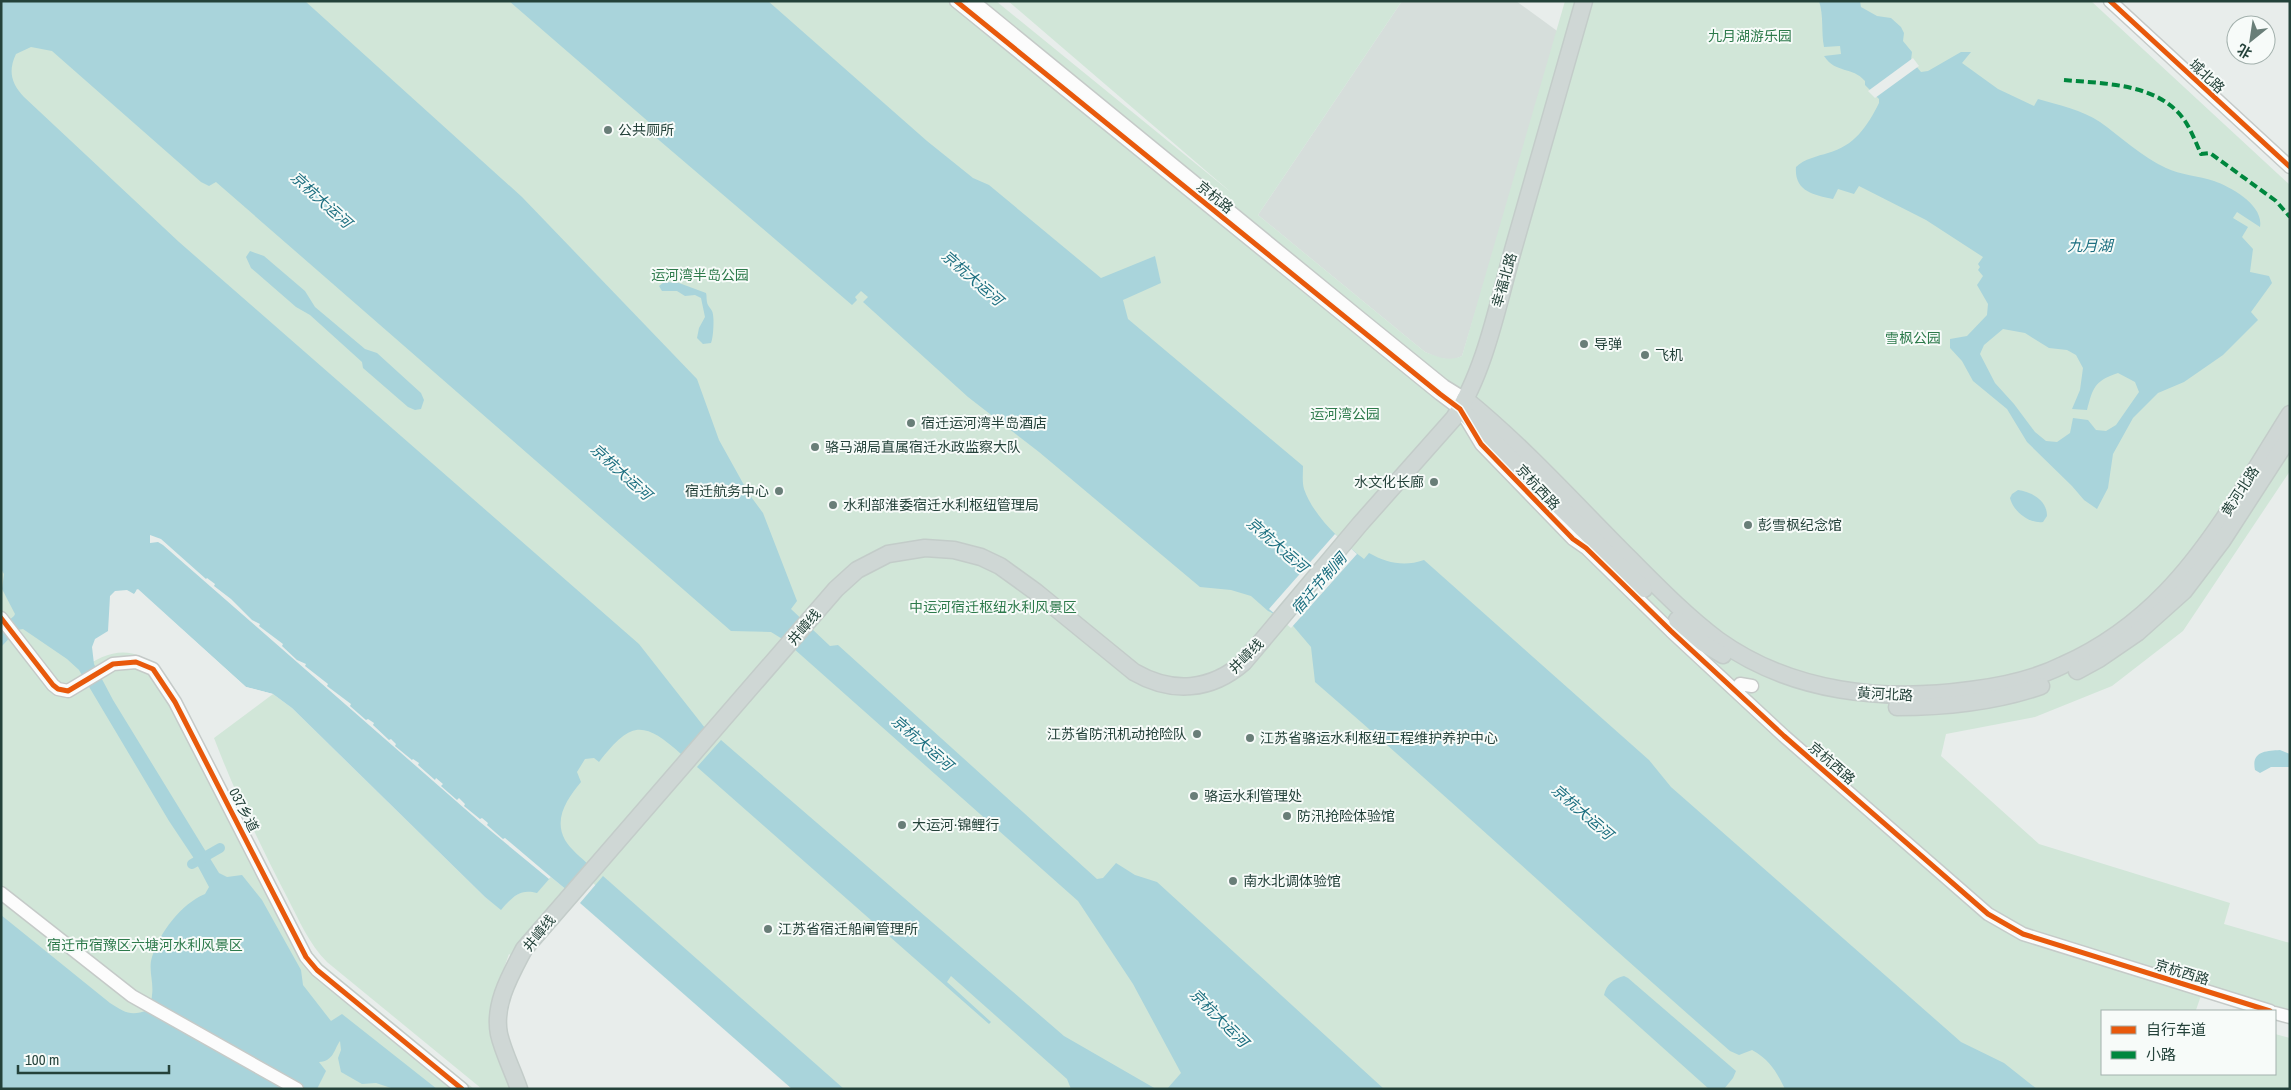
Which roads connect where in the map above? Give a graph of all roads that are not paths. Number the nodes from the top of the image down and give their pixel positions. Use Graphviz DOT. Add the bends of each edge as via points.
graph roads {
  1 [pos="956,1"];
  2 [pos="973,1"];
  3 [pos="1584,1"];
  4 [pos="2110,1"];
  5 [pos="2290,166"];
  6 [pos="1463,404"];
  7 [pos="2290,414"];
  8 [pos="2290,436"];
  9 [pos="1360,524"];
  10 [pos="3,620"];
  11 [pos="1752,686"];
  12 [pos="1739,694"];
  13 [pos="1,893"];
  14 [pos="2267,1010"];
  15 [pos="2276,1013"];
  16 [pos="2290,1018"];
  17 [pos="297,1089"];
  18 [pos="462,1089"];
  19 [pos="519,1089"];
  1 -- 6 [label="street, 京杭路" via="1432,388"];
  2 -- 6 [label="street, 京杭路"];
  3 -- 6 [label="main road, 幸福北路" via="1489,334"];
  4 -- 5 [label="street, 城北路"];
  6 -- 7 [label="main road, 黄河北路" via="1499,426 1666,595 1719,640 1795,678 1840,690 1886,696 1930,695 2017,681 2062,666 2114,635 2153,605 2186,571"];
  6 -- 8 [label="main road, 黄河北路" via="1658,603 1703,643 1746,668 1796,689 1858,704 1897,707 1955,705 2010,695 2061,679 2119,646 2160,614 2190,584"];
  6 -- 9 [label="main road, 幸福北路"];
  6 -- 12 [label="street, 京杭西路" via="1481,444 1549,516"];
  9 -- 19 [label="main road, 井嶂线" via="1244,662 1226,676 1199,686 1173,687 1134,672 1036,592 1000,566 981,557 954,550 925,548 876,558 857,570 779,654 524,949 499,1011 499,1033"];
  10 -- 18 [label="street, 037乡道" via="52,685 64,691 123,662 144,664 158,674 306,957"];
  11 -- 12 [label="street" via="1740,684"];
  12 -- 14 [label="street, 京杭西路" via="2002,923 2052,944"];
  13 -- 17 [label="street" via="132,996"];
  15 -- 16 [label="street"];
}
